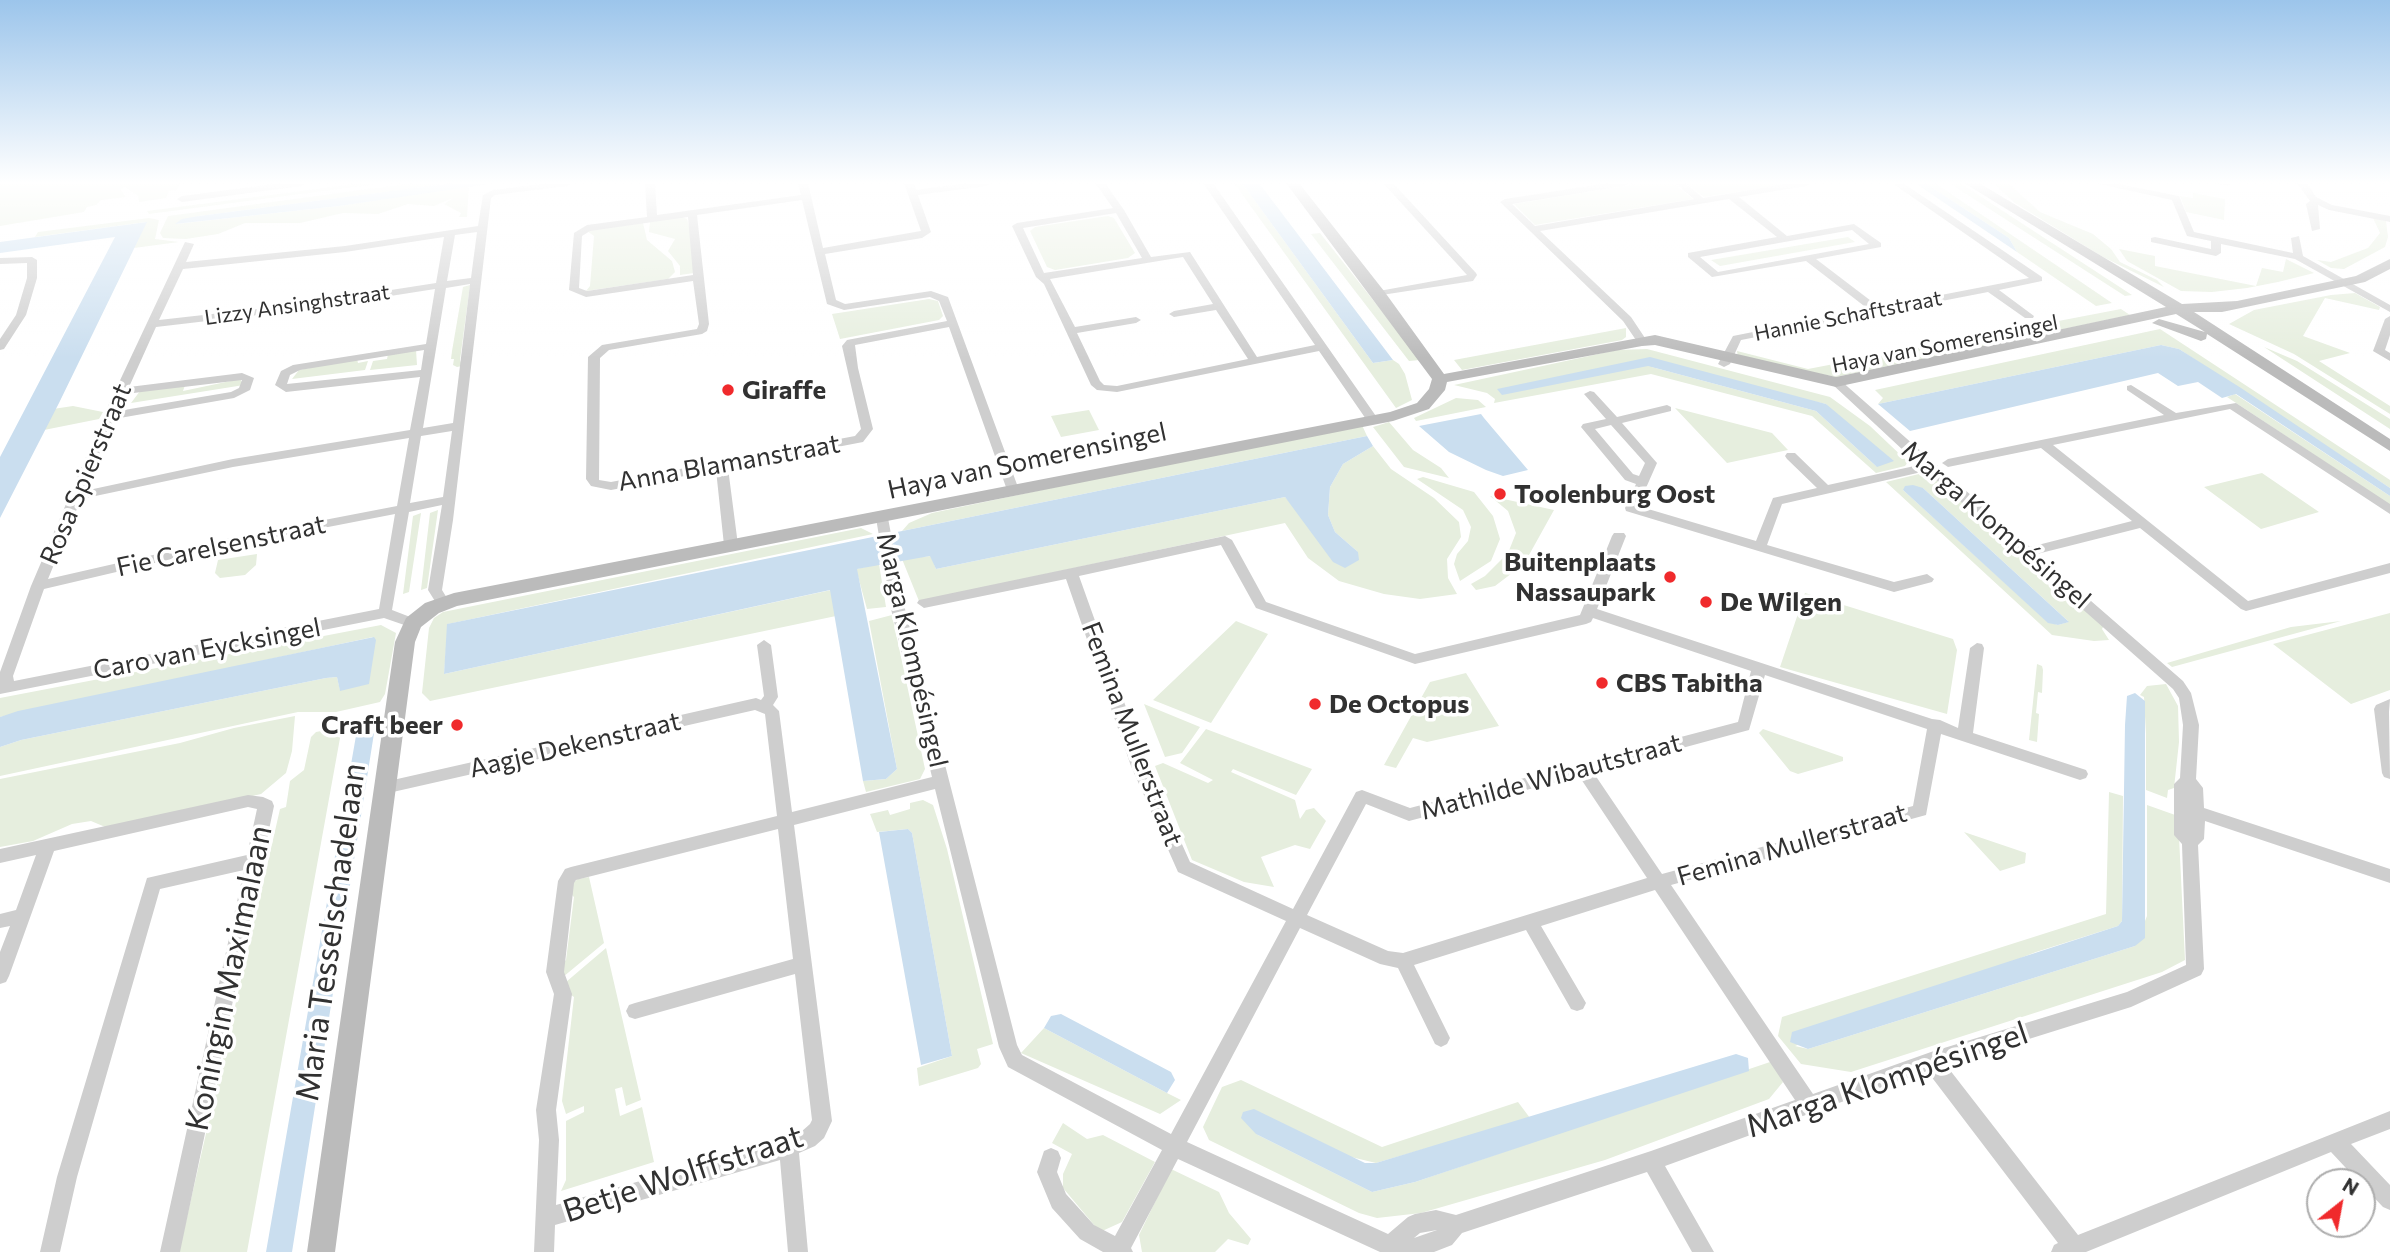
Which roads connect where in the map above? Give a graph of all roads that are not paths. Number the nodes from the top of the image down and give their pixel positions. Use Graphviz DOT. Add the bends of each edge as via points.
graph roads {
  1 [pos="395,241"];
  2 [pos="449,241"];
  3 [pos="480,241"];
  4 [pos="577,241"];
  5 [pos="695,241"];
  6 [pos="817,241"];
  7 [pos="885,241"];
  8 [pos="1024,241"];
  9 [pos="1137,241"];
  10 [pos="1249,241"];
  11 [pos="1338,241"];
  12 [pos="1441,241"];
  13 [pos="1545,241"];
  14 [pos="1765,241"];
  15 [pos="1872,241"];
  16 [pos="1983,241"];
  17 [pos="2061,241"];
  18 [pos="2162,241"];
  19 [pos="2216,241"];
  20 [pos="2223,241"];
  21 [pos="2296,241"];
  22 [pos="189,244"];
  23 [pos="819,252"];
  24 [pos="2298,257"];
  25 [pos="1808,258"];
  26 [pos="1148,260"];
  27 [pos="0,261"];
  28 [pos="2390,263"];
  29 [pos="180,266"];
  30 [pos="1041,276"];
  31 [pos="698,277"];
  32 [pos="475,280"];
  33 [pos="2341,281"];
  34 [pos="442,285"];
  35 [pos="1989,288"];
  36 [pos="1379,294"];
  37 [pos="1220,306"];
  38 [pos="2390,309"];
  39 [pos="1877,311"];
  40 [pos="1174,314"];
  41 [pos="2029,316"];
  42 [pos="2174,316"];
  43 [pos="2390,319"];
  44 [pos="1136,320"];
  45 [pos="953,323"];
  46 [pos="153,324"];
  47 [pos="1072,331"];
  48 [pos="1642,341"];
  49 [pos="431,345"];
  50 [pos="0,347"];
  51 [pos="1323,347"];
  52 [pos="2390,358"];
  53 [pos="1725,361"];
  54 [pos="1255,362"];
  55 [pos="426,373"];
  56 [pos="1440,379"];
  57 [pos="1839,386"];
  58 [pos="2131,388"];
  59 [pos="121,391"];
  60 [pos="1590,394"];
  61 [pos="1667,409"];
  62 [pos="110,416"];
  63 [pos="2172,416"];
  64 [pos="1372,419"];
  65 [pos="1614,422"];
  66 [pos="458,426"];
  67 [pos="416,432"];
  68 [pos="2046,446"];
  69 [pos="2390,446"];
  70 [pos="1791,456"];
  71 [pos="2390,458"];
  72 [pos="1948,463"];
  73 [pos="722,466"];
  74 [pos="1930,466"];
  75 [pos="1643,482"];
  76 [pos="1013,490"];
  77 [pos="1826,490"];
  78 [pos="78,496"];
  79 [pos="448,500"];
  80 [pos="405,507"];
  81 [pos="2390,510"];
  82 [pos="2142,523"];
  83 [pos="884,526"];
  84 [pos="1619,536"];
  85 [pos="731,545"];
  86 [pos="1760,547"];
  87 [pos="2029,552"];
  88 [pos="2390,568"];
  89 [pos="1071,573"];
  90 [pos="1927,579"];
  91 [pos="38,586"];
  92 [pos="443,603"];
  93 [pos="924,603"];
  94 [pos="1588,611"];
  95 [pos="385,613"];
  96 [pos="413,623"];
  97 [pos="764,645"];
  98 [pos="1977,648"];
  99 [pos="1759,669"];
  100 [pos="4,687"];
  101 [pos="765,705"];
  102 [pos="2390,705"];
  103 [pos="1935,724"];
  104 [pos="1965,734"];
  105 [pos="1582,768"];
  106 [pos="2080,774"];
  107 [pos="2390,774"];
  108 [pos="942,781"];
  109 [pos="384,788"];
  110 [pos="2189,810"];
  111 [pos="786,823"];
  112 [pos="47,848"];
  113 [pos="0,856"];
  114 [pos="256,860"];
  115 [pos="2390,876"];
  116 [pos="1661,881"];
  117 [pos="22,916"];
  118 [pos="1298,920"];
  119 [pos="0,922"];
  120 [pos="1531,922"];
  121 [pos="1404,961"];
  122 [pos="802,964"];
  123 [pos="0,976"];
  124 [pos="1577,1003"];
  125 [pos="635,1010"];
  126 [pos="1441,1038"];
  127 [pos="1931,1061"];
  128 [pos="1810,1106"];
  129 [pos="2390,1120"];
  130 [pos="2334,1141"];
  131 [pos="1175,1146"];
  132 [pos="789,1148"];
  133 [pos="1051,1158"];
  134 [pos="1651,1161"];
  135 [pos="2390,1200"];
  136 [pos="546,1217"];
  137 [pos="1391,1249"];
  138 [pos="2068,1250"];
  139 [pos="1121,1251"];
  140 [pos="50,1252"];
  141 [pos="170,1252"];
  142 [pos="321,1252"];
  143 [pos="544,1252"];
  144 [pos="798,1252"];
  145 [pos="1704,1252"];
  1 -- 29 [label="street"];
  2 -- 34 [label="street"];
  3 -- 32 [label="street"];
  4 -- 31 [label="street" via="574,290 586,294"];
  5 -- 31 [label="street"];
  6 -- 23 [label="street"];
  7 -- 23 [label="street"];
  8 -- 30 [label="street"];
  9 -- 26 [label="street"];
  10 -- 51 [label="street"];
  11 -- 36 [label="street"];
  12 -- 36 [label="street" via="1472,275 1469,279"];
  13 -- 48 [label="street" via="1627,320"];
  14 -- 25 [label="street" via="1692,255 1716,275"];
  15 -- 25 [label="street" via="1877,245"];
  16 -- 35 [label="street, Hannie Schaftstraat" via="2038,279"];
  17 -- 42 [label="street"];
  18 -- 19 [label="street" via="2216,253"];
  20 -- 24 [label="street"];
  21 -- 24 [label="street"];
  22 -- 29 [label="street, Rosa Spierstraat"];
  23 -- 45 [label="street" via="831,302 844,307 935,294 944,299"];
  24 -- 33 [label="street"];
  25 -- 39 [label="street"];
  26 -- 30 [label="street"];
  26 -- 37 [label="street" via="1186,254"];
  27 -- 50 [label="street" via="32,260 25,305"];
  28 -- 33 [label="street, Haya van Somerensingel" via="2368,277"];
  29 -- 46 [label="street, Rosa Spierstraat"];
  30 -- 47 [label="street"];
  31 -- 73 [label="street, Anna Blamanstraat" via="702,331 606,347 594,357 593,479 601,486 611,486"];
  32 -- 34 [label="street, Lizzy Ansinghstraat"];
  32 -- 66 [label="street"];
  33 -- 38 [label="street"];
  33 -- 42 [label="street, Haya van Somerensingel"];
  34 -- 46 [label="street, Lizzy Ansinghstraat"];
  34 -- 49 [label="street"];
  35 -- 39 [label="street, Hannie Schaftstraat"];
  35 -- 41 [label="street"];
  36 -- 56 [label="street"];
  37 -- 40 [label="street"];
  37 -- 54 [label="street"];
  39 -- 53 [label="street, Hannie Schaftstraat" via="1737,338"];
  42 -- 57 [label="street, Haya van Somerensingel"];
  42 -- 69 [label="street"];
  42 -- 71 [label="street"];
  43 -- 52 [label="street" via="2379,351"];
  44 -- 47 [label="street"];
  45 -- 73 [label="street, Anna Blamanstraat" via="857,339 848,346 867,429 864,436"];
  45 -- 76 [label="street"];
  46 -- 59 [label="street, Rosa Spierstraat"];
  47 -- 54 [label="street" via="1101,388 1117,389"];
  48 -- 53 [label="street, Haya van Somerensingel"];
  48 -- 56 [label="street, Haya van Somerensingel"];
  49 -- 55 [label="street"];
  49 -- 55 [label="street" via="297,367 285,373 281,385 286,389"];
  51 -- 54 [label="street"];
  51 -- 64 [label="street"];
  53 -- 57 [label="street, Haya van Somerensingel" via="1825,390"];
  55 -- 67 [label="street"];
  56 -- 64 [label="street, Haya van Somerensingel" via="1423,406"];
  57 -- 74 [label="street, Marga Klompésingel"];
  58 -- 63 [label="street"];
  59 -- 62 [label="street, Rosa Spierstraat"];
  59 -- 62 [label="street" via="248,378 244,390 234,395"];
  60 -- 65 [label="street"];
  61 -- 65 [label="street"];
  62 -- 78 [label="street, Rosa Spierstraat"];
  63 -- 68 [label="street"];
  63 -- 81 [label="street" via="2232,405"];
  64 -- 76 [label="street, Haya van Somerensingel"];
  65 -- 75 [label="street" via="1651,463"];
  65 -- 75 [label="street" via="1587,428 1629,477"];
  66 -- 67 [label="street"];
  66 -- 79 [label="street"];
  67 -- 78 [label="street" via="233,463"];
  67 -- 80 [label="street"];
  68 -- 72 [label="street"];
  68 -- 82 [label="street"];
  70 -- 77 [label="street"];
  73 -- 85 [label="street"];
  74 -- 77 [label="street"];
  74 -- 87 [label="street, Marga Klompésingel"];
  75 -- 86 [label="street" via="1631,508"];
  76 -- 83 [label="street, Haya van Somerensingel"];
  77 -- 86 [label="street" via="1777,501"];
  78 -- 91 [label="street, Rosa Spierstraat"];
  79 -- 80 [label="street, Fie Carelsenstraat"];
  79 -- 92 [label="street" via="435,590"];
  80 -- 91 [label="street, Fie Carelsenstraat"];
  80 -- 95 [label="street"];
  82 -- 87 [label="street"];
  82 -- 88 [label="street" via="2246,606"];
  83 -- 85 [label="street, Haya van Somerensingel"];
  83 -- 108 [label="street, Marga Klompésingel" via="897,604"];
  84 -- 94 [label="street"];
  85 -- 92 [label="street, Haya van Somerensingel"];
  86 -- 90 [label="street" via="1895,587"];
  87 -- 110 [label="street, Marga Klompésingel" via="2186,696 2191,725 2188,781 2195,788"];
  89 -- 93 [label="street"];
  89 -- 94 [label="street" via="1226,540 1261,605 1415,659 1586,619"];
  89 -- 118 [label="street, Femina Mullerstraat" via="1139,766 1184,867"];
  91 -- 100 [label="street, Rosa Spierstraat"];
  92 -- 96 [label="street, Haya van Somerensingel"];
  94 -- 99 [label="street"];
  95 -- 96 [label="street"];
  95 -- 100 [label="street, Caro van Eycksingel"];
  96 -- 109 [label="street, Maria Tesselschadelaan" via="405,642"];
  97 -- 101 [label="street" via="771,697"];
  98 -- 104 [label="street"];
  99 -- 103 [label="street"];
  99 -- 105 [label="street, Mathilde Wibautstraat" via="1744,726"];
  101 -- 109 [label="street, Aagje Dekenstraat"];
  101 -- 111 [label="street" via="772,711"];
  102 -- 107 [label="street" via="2381,709"];
  103 -- 104 [label="street"];
  103 -- 116 [label="street, Femina Mullerstraat" via="1920,810"];
  104 -- 106 [label="street"];
  105 -- 116 [label="street, Femina Mullerstraat"];
  105 -- 118 [label="street, Mathilde Wibautstraat" via="1409,815 1362,796"];
  108 -- 111 [label="street, Marga Klompésingel"];
  108 -- 131 [label="street, Marga Klompésingel" via="1015,1061"];
  109 -- 142 [label="street, Maria Tesselschadelaan"];
  110 -- 115 [label="street"];
  110 -- 127 [label="street, Marga Klompésingel" via="2196,839 2190,841 2195,969 2131,999"];
  111 -- 122 [label="street, Betje Wolffstraat"];
  111 -- 136 [label="street, Marga Klompésingel" via="579,871 566,881 555,972 563,994 546,1110"];
  112 -- 113 [label="street, Koningin Maximalaan"];
  112 -- 114 [label="street, Koningin Maximalaan" via="252,800 265,806"];
  112 -- 117 [label="street"];
  114 -- 140 [label="street" via="153,883 67,1177"];
  114 -- 141 [label="street, Koningin Maximalaan"];
  116 -- 120 [label="street, Femina Mullerstraat"];
  116 -- 128 [label="street, Femina Mullerstraat"];
  117 -- 119 [label="street"];
  117 -- 123 [label="street"];
  118 -- 121 [label="street, Femina Mullerstraat" via="1386,959"];
  118 -- 131 [label="street, Mathilde Wibautstraat"];
  120 -- 121 [label="street, Femina Mullerstraat"];
  120 -- 124 [label="street"];
  121 -- 126 [label="street"];
  122 -- 125 [label="street"];
  122 -- 132 [label="street, Betje Wolffstraat" via="822,1122 808,1139"];
  127 -- 128 [label="street, Marga Klompésingel"];
  127 -- 138 [label="street"];
  128 -- 134 [label="street, Marga Klompésingel"];
  129 -- 130 [label="street"];
  130 -- 135 [label="street"];
  130 -- 138 [label="street"];
  131 -- 137 [label="street, Marga Klompésingel"];
  131 -- 139 [label="street"];
  132 -- 136 [label="street, Betje Wolffstraat"];
  132 -- 144 [label="street"];
  133 -- 139 [label="street" via="1047,1172 1059,1201 1087,1232"];
  134 -- 137 [label="street, Marga Klompésingel" via="1456,1225 1445,1238 1408,1251"];
  134 -- 145 [label="street"];
  136 -- 143 [label="street, Marga Klompésingel"];
}
